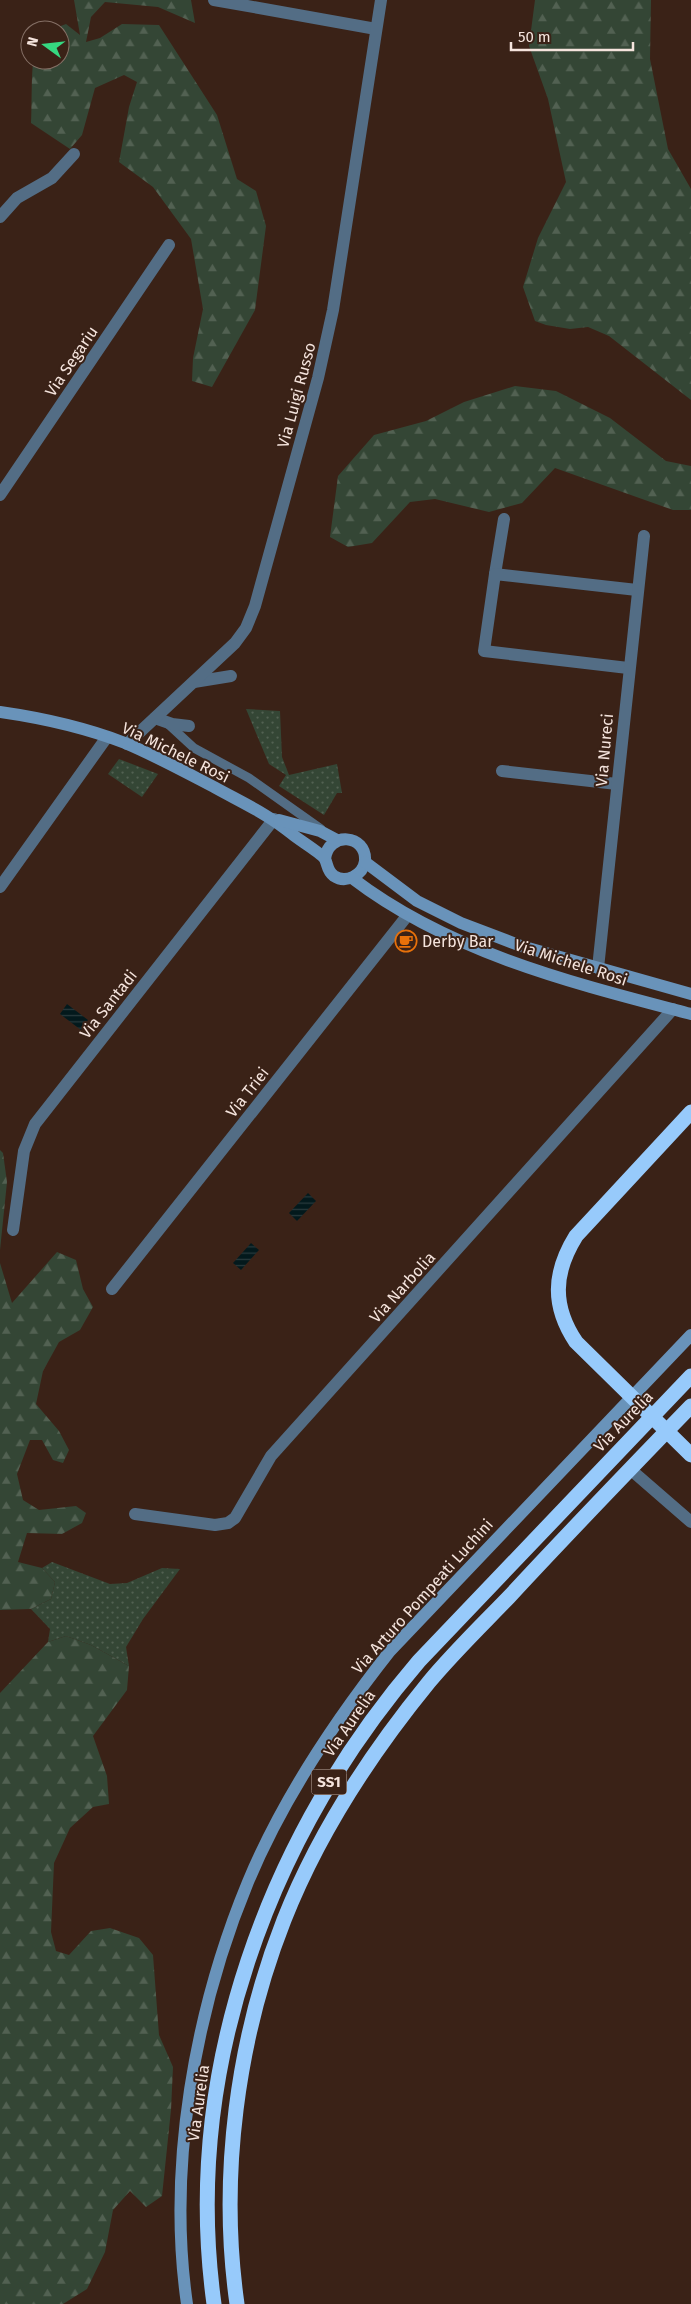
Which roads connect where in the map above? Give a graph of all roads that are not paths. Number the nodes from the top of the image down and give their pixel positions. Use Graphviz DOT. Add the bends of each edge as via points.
graph roads {
  1 [pos="214,0"];
  2 [pos="381,0"];
  3 [pos="376,29"];
  4 [pos="74,154"];
  5 [pos="0,217"];
  6 [pos="169,245"];
  7 [pos="0,494"];
  8 [pos="504,519"];
  9 [pos="644,536"];
  10 [pos="495,574"];
  11 [pos="637,590"];
  12 [pos="628,668"];
  13 [pos="231,676"];
  14 [pos="193,682"];
  15 [pos="0,712"];
  16 [pos="154,718"];
  17 [pos="168,723"];
  18 [pos="189,726"];
  19 [pos="107,737"];
  20 [pos="127,744"];
  21 [pos="502,771"];
  22 [pos="618,784"];
  23 [pos="274,819"];
  24 [pos="333,838"];
  25 [pos="325,859"];
  26 [pos="365,862"];
  27 [pos="352,878"];
  28 [pos="0,887"];
  29 [pos="407,916"];
  30 [pos="598,968"];
  31 [pos="691,994"];
  32 [pos="673,1009"];
  33 [pos="691,1014"];
  34 [pos="691,1112"];
  35 [pos="13,1230"];
  36 [pos="112,1289"];
  37 [pos="691,1335"];
  38 [pos="691,1376"];
  39 [pos="691,1406"];
  40 [pos="691,1455"];
  41 [pos="630,1469"];
  42 [pos="135,1514"];
  43 [pos="691,1522"];
  44 [pos="187,2304"];
  45 [pos="214,2304"];
  46 [pos="237,2304"];
  1 -- 3 [label="street"];
  2 -- 3 [label="street, Via Luigi Russo"];
  3 -- 14 [label="street, Via Luigi Russo" via="329,329 255,606 239,638"];
  4 -- 5 [label="street" via="52,178 16,198"];
  6 -- 7 [label="street, Via Segariu"];
  8 -- 10 [label="street"];
  9 -- 11 [label="street, Via Nureci"];
  10 -- 11 [label="street"];
  10 -- 12 [label="street" via="484,651"];
  11 -- 12 [label="street, Via Nureci"];
  12 -- 22 [label="street, Via Nureci"];
  13 -- 14 [label="street"];
  14 -- 16 [label="street, Via Luigi Russo"];
  15 -- 19 [label="street, Via Michele Rosi"];
  16 -- 17 [label="street"];
  16 -- 20 [label="street, Via Luigi Russo"];
  17 -- 18 [label="street"];
  17 -- 24 [label="lane" via="194,748 249,778"];
  19 -- 20 [label="street, Via Michele Rosi"];
  19 -- 28 [label="street"];
  20 -- 23 [label="street, Via Michele Rosi"];
  21 -- 22 [label="street"];
  22 -- 30 [label="street, Via Nureci"];
  23 -- 24 [label="street, Via Michele Rosi"];
  23 -- 25 [label="street, Via Michele Rosi"];
  23 -- 35 [label="street, Via Santadi" via="35,1124 24,1150"];
  24 -- 25 [label="street"];
  24 -- 26 [label="street, Via Michele Rosi" via="350,839 359,845"];
  25 -- 27 [label="street, Via Michele Rosi" via="333,876"];
  26 -- 27 [label="street" via="361,872"];
  26 -- 30 [label="street, Via Michele Rosi" via="417,901 461,924 521,946"];
  27 -- 29 [label="street, Via Michele Rosi"];
  29 -- 32 [label="street, Via Michele Rosi" via="456,940 518,963"];
  29 -- 36 [label="street, Via Triei"];
  30 -- 31 [label="street, Via Michele Rosi"];
  32 -- 33 [label="street, Via Michele Rosi"];
  32 -- 42 [label="street, Via Narbolia" via="272,1456 235,1518 215,1525"];
  34 -- 40 [label="highway" via="585,1224 563,1260 558,1284 559,1309 568,1331 593,1361"];
  37 -- 44 [label="street, Via Arturo Pompeati Luchini" via="390,1651 325,1738 279,1819 251,1876 234,1921 210,1999 194,2073 182,2184 182,2257"];
  38 -- 45 [label="highway, Via Aurelia / SS1" via="419,1661 358,1737 308,1819 256,1937 221,2061 208,2161 208,2237"];
  39 -- 41 [label="highway, SS1"];
  41 -- 43 [label="street"];
  41 -- 46 [label="highway, SS1" via="430,1681 347,1797 296,1894 262,1986 240,2093 231,2198"];
}
